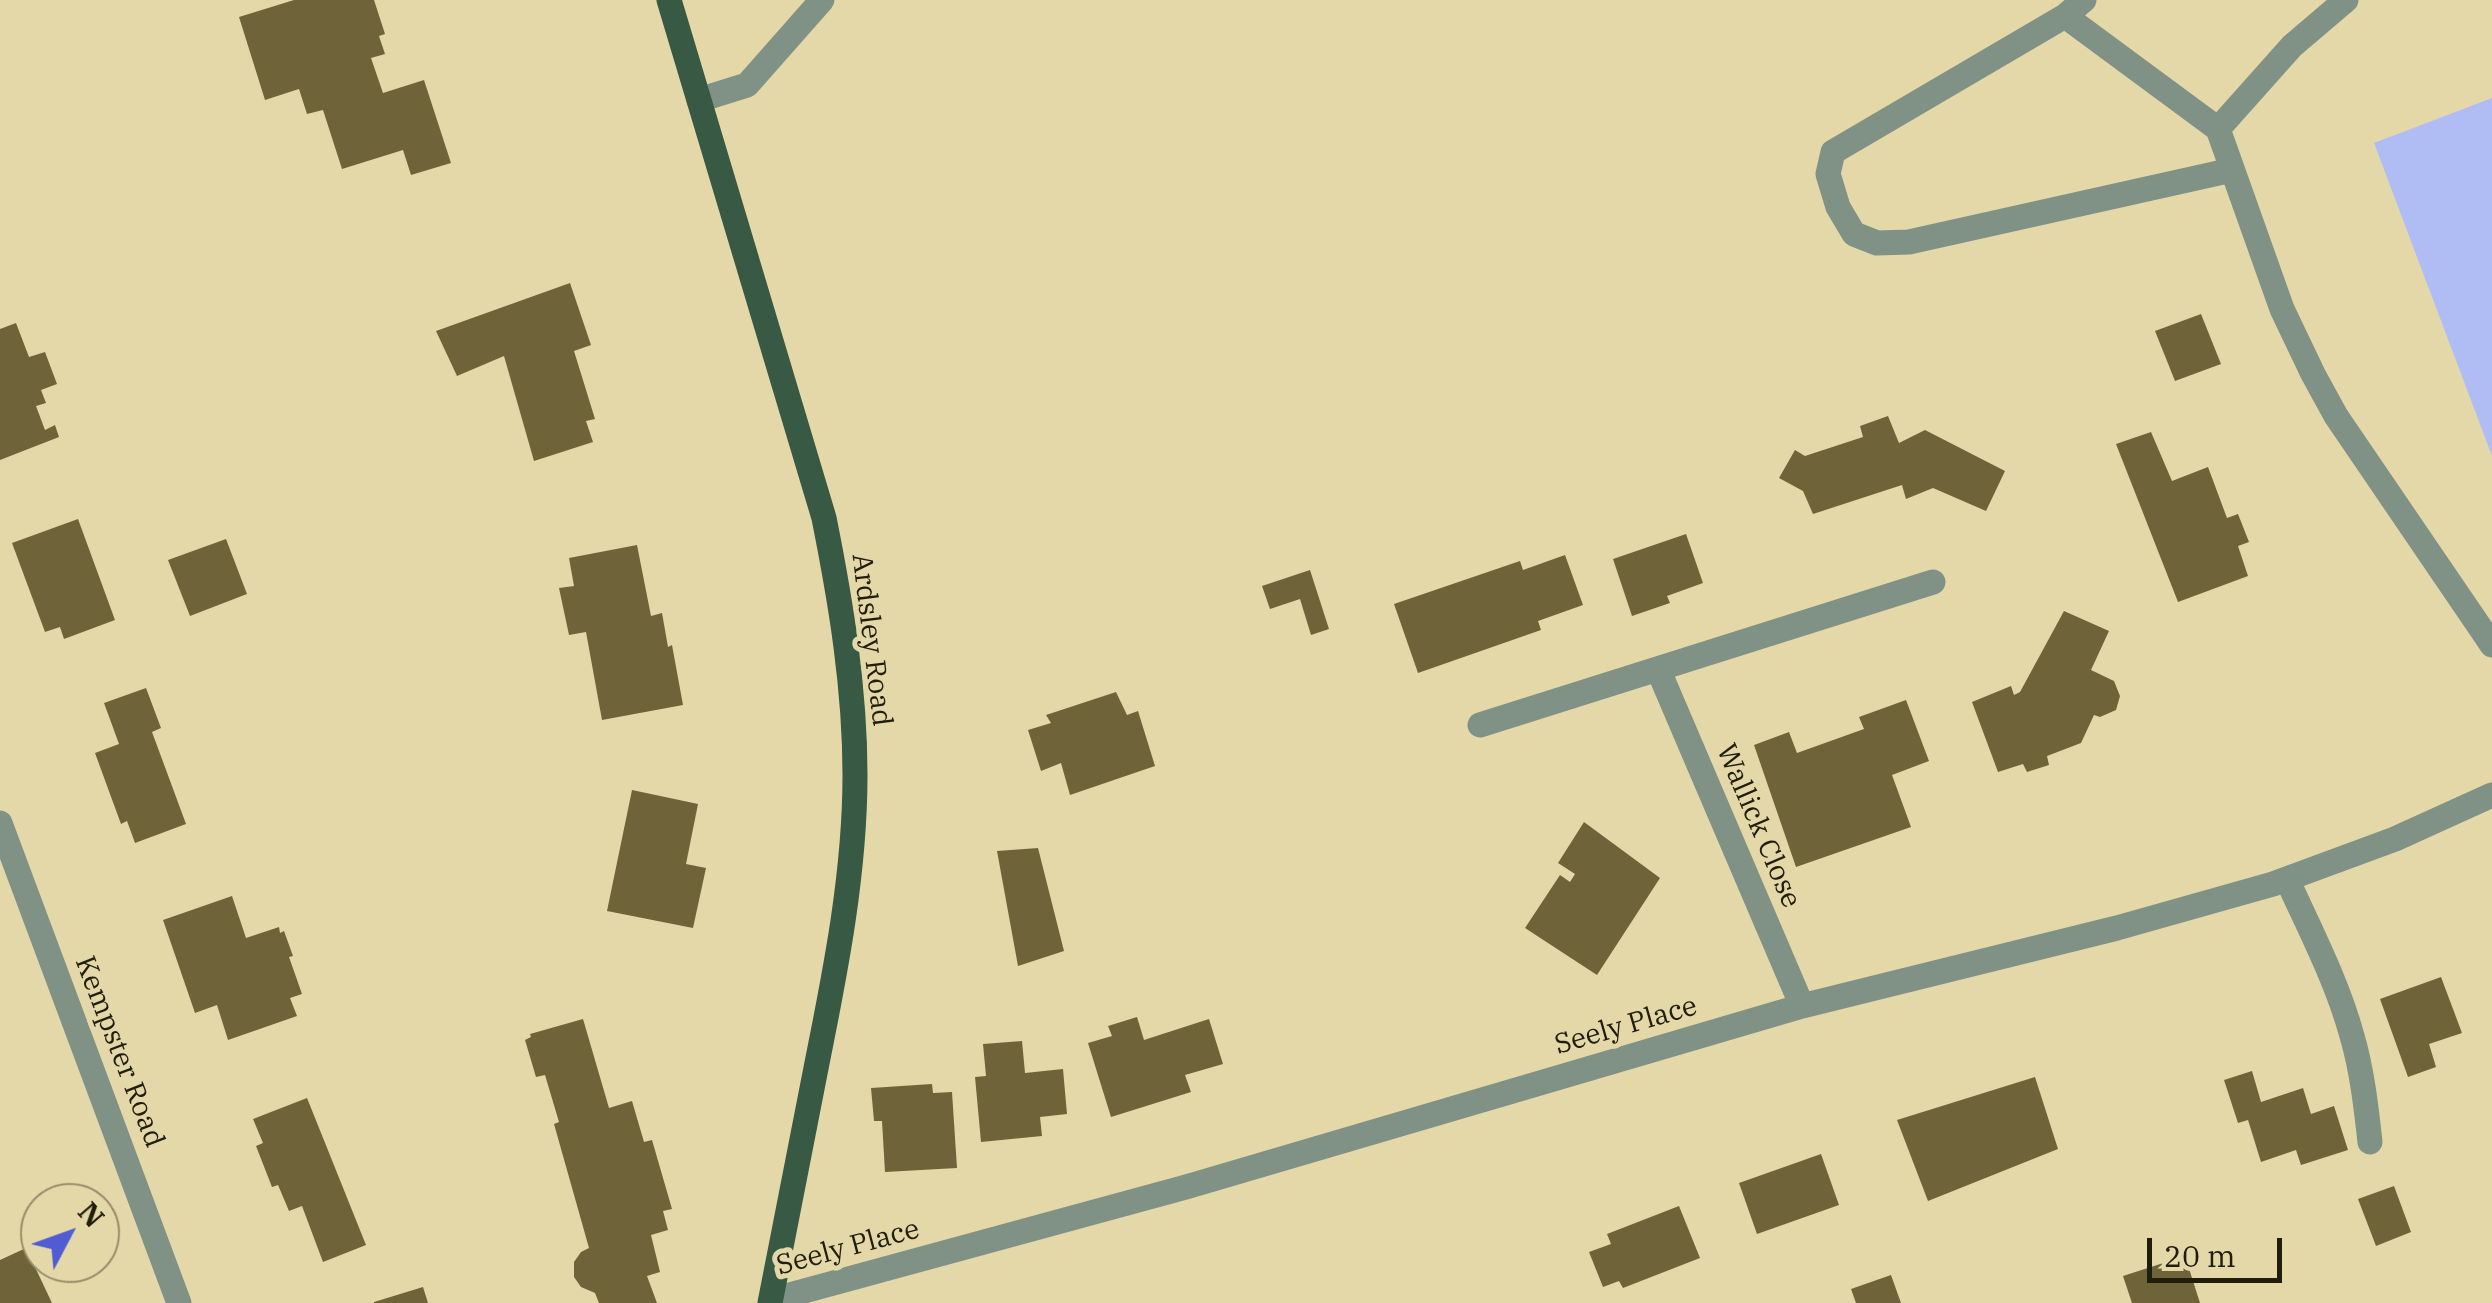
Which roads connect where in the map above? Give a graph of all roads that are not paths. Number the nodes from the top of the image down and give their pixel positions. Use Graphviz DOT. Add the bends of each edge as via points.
graph roads {
  1 [pos="669,0"];
  2 [pos="822,0"];
  3 [pos="2346,0"];
  4 [pos="2074,8"];
  5 [pos="699,100"];
  6 [pos="2218,129"];
  7 [pos="2232,170"];
  8 [pos="1932,582"];
  9 [pos="2492,645"];
  10 [pos="1658,669"];
  11 [pos="1480,725"];
  12 [pos="2492,795"];
  13 [pos="0,823"];
  14 [pos="2287,879"];
  15 [pos="1802,1006"];
  16 [pos="2370,1142"];
  17 [pos="771,1302"];
  18 [pos="178,1303"];
  1 -- 5 [label="main road, Ardsley Road"];
  2 -- 5 [label="street" via="747,85"];
  3 -- 6 [label="street" via="2292,46"];
  4 -- 6 [label="street"];
  4 -- 7 [label="street" via="1833,152 1828,174 1854,234 1878,243 1909,242"];
  5 -- 17 [label="main road, Ardsley Road" via="824,518 853,716 853,833 844,906"];
  6 -- 7 [label="street"];
  7 -- 9 [label="street" via="2282,309 2336,416"];
  8 -- 10 [label="street"];
  10 -- 11 [label="street"];
  10 -- 15 [label="street, Wallick Close"];
  12 -- 14 [label="street, Seely Place"];
  13 -- 18 [label="street, Kempster Road"];
  14 -- 15 [label="street, Seely Place"];
  14 -- 16 [label="street" via="2352,1035"];
  15 -- 17 [label="street, Seely Place"];
}
